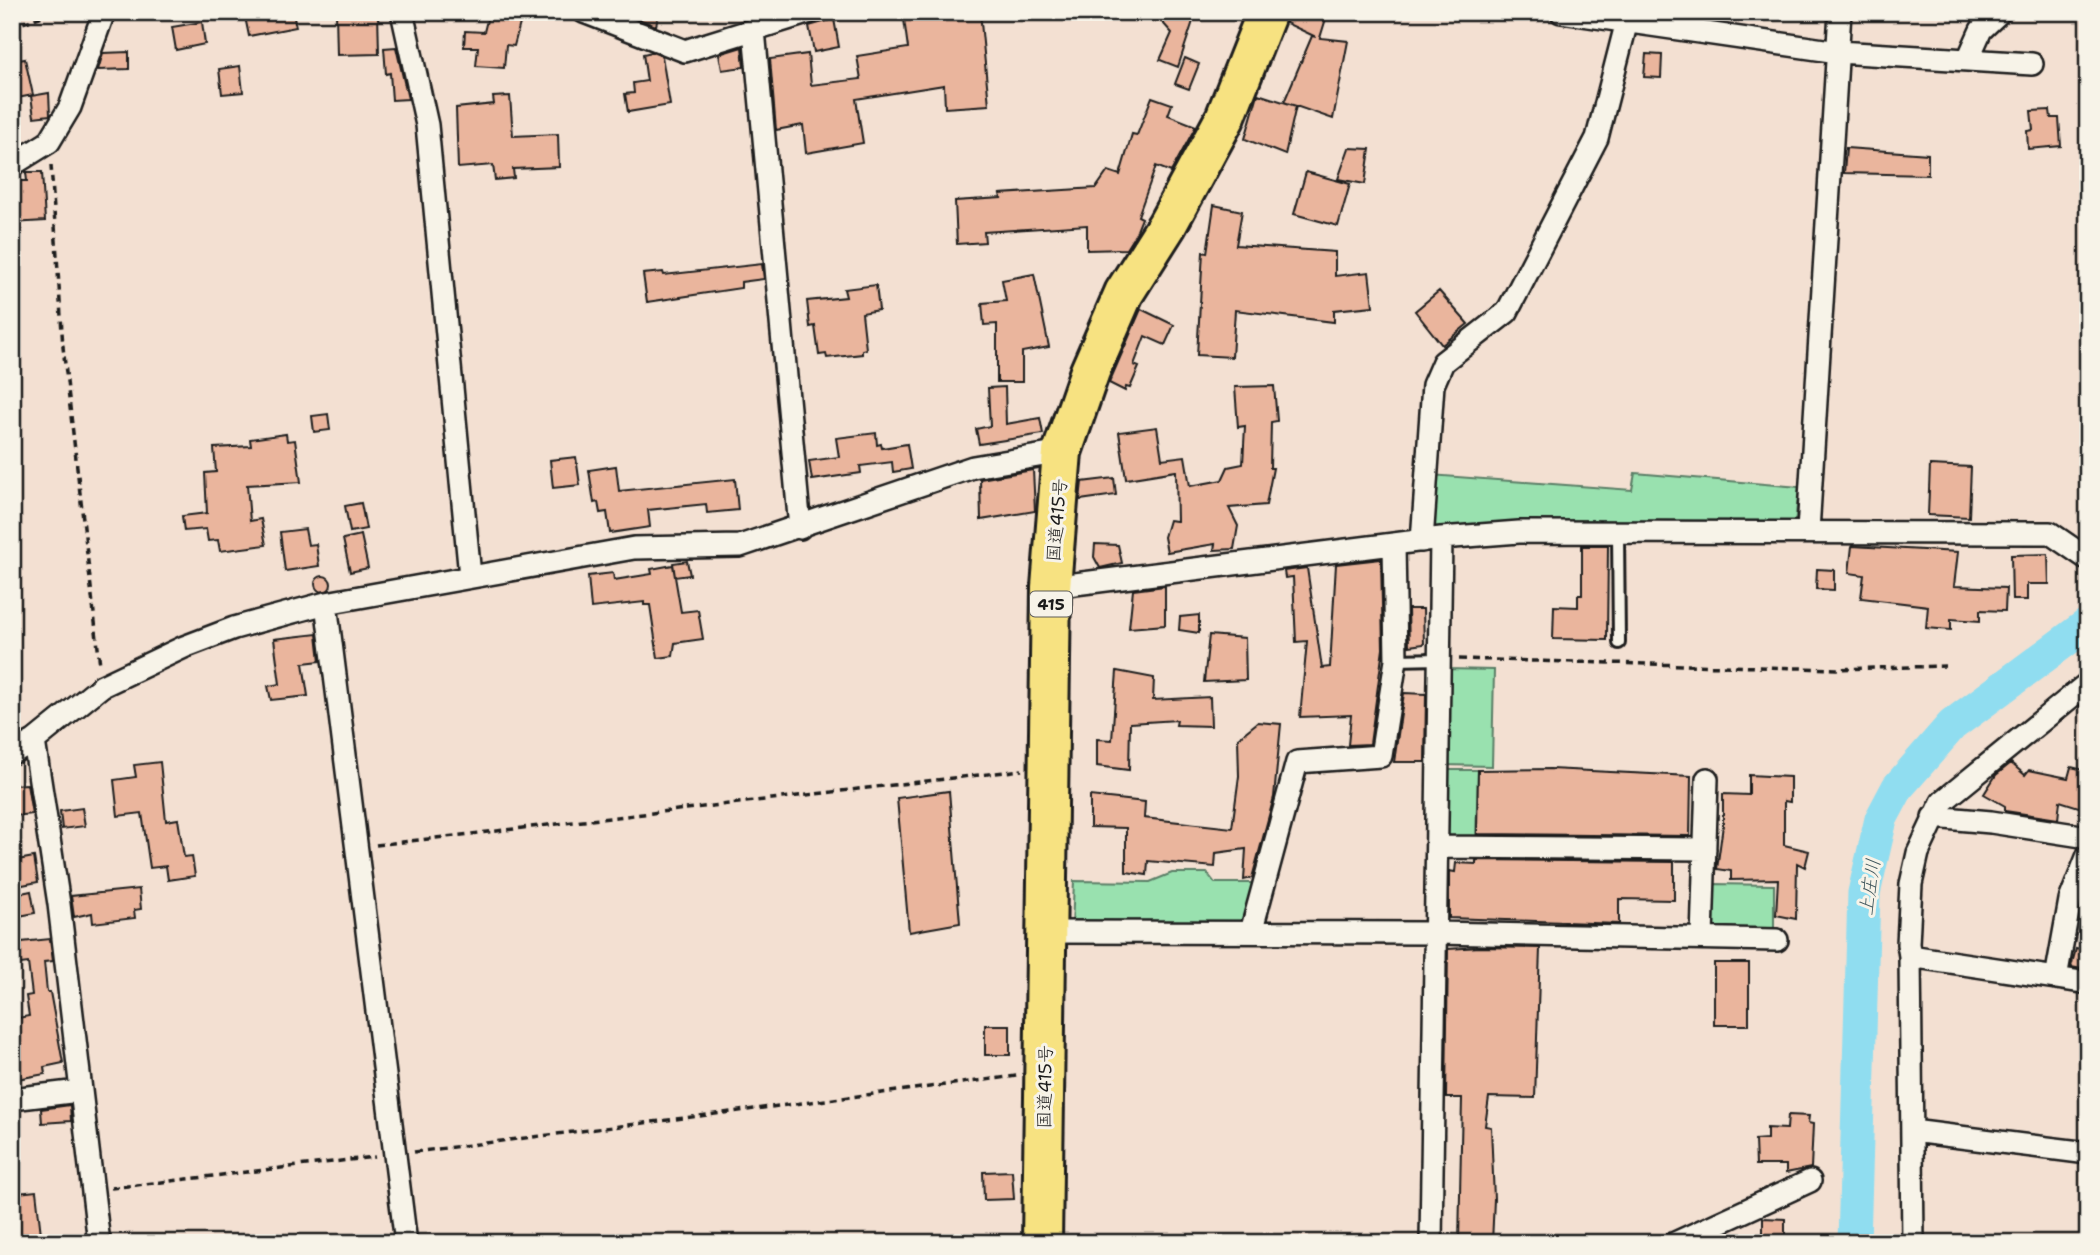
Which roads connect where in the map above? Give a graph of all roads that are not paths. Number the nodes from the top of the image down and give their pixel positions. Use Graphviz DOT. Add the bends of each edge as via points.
graph roads {
  1 [pos="104,12"];
  2 [pos="402,12"];
  3 [pos="584,12"];
  4 [pos="810,12"];
  5 [pos="1267,12"];
  6 [pos="1562,12"];
  7 [pos="1840,12"];
  8 [pos="2000,12"];
  9 [pos="1627,21"];
  10 [pos="754,30"];
  11 [pos="1838,52"];
  12 [pos="1968,59"];
  13 [pos="2032,64"];
  14 [pos="12,164"];
  15 [pos="1062,452"];
  16 [pos="800,528"];
  17 [pos="1618,531"];
  18 [pos="1808,531"];
  19 [pos="1431,540"];
  20 [pos="1394,544"];
  21 [pos="2088,559"];
  22 [pos="470,576"];
  23 [pos="1051,587"];
  24 [pos="326,603"];
  25 [pos="1619,643"];
  26 [pos="1440,659"];
  27 [pos="1396,660"];
  28 [pos="2088,683"];
  29 [pos="34,741"];
  30 [pos="12,753"];
  31 [pos="1707,779"];
  32 [pos="1933,817"];
  33 [pos="2088,836"];
  34 [pos="1437,847"];
  35 [pos="1705,849"];
  36 [pos="2088,855"];
  37 [pos="1047,932"];
  38 [pos="1251,932"];
  39 [pos="1436,933"];
  40 [pos="1702,938"];
  41 [pos="1777,940"];
  42 [pos="1910,956"];
  43 [pos="2056,978"];
  44 [pos="2088,983"];
  45 [pos="79,1091"];
  46 [pos="12,1099"];
  47 [pos="1912,1131"];
  48 [pos="2088,1153"];
  49 [pos="1810,1181"];
  50 [pos="1696,1238"];
  51 [pos="99,1243"];
  52 [pos="406,1243"];
  53 [pos="1042,1243"];
  54 [pos="1431,1243"];
  55 [pos="1675,1243"];
  56 [pos="1913,1243"];
  1 -- 14 [label="street" via="70,107 49,142"];
  2 -- 22 [label="street" via="427,125"];
  3 -- 10 [label="street" via="685,51"];
  4 -- 10 [label="street"];
  5 -- 15 [label="highway, 国道415号 / 415" via="1225,118 1125,293 1090,371"];
  6 -- 9 [label="street"];
  7 -- 11 [label="street"];
  8 -- 12 [label="street" via="1982,30"];
  9 -- 11 [label="street"];
  9 -- 19 [label="street" via="1597,138 1507,312 1443,362 1433,385"];
  10 -- 16 [label="street"];
  11 -- 12 [label="street"];
  11 -- 18 [label="street"];
  12 -- 13 [label="street"];
  15 -- 16 [label="street" via="973,467"];
  15 -- 23 [label="highway, 国道415号 / 415"];
  16 -- 22 [label="street" via="740,545 634,548"];
  17 -- 18 [label="street"];
  17 -- 19 [label="street" via="1519,532"];
  17 -- 25 [label="lane"];
  18 -- 21 [label="street" via="2050,533"];
  19 -- 20 [label="street"];
  19 -- 26 [label="street"];
  20 -- 23 [label="street"];
  20 -- 27 [label="street"];
  22 -- 24 [label="street"];
  23 -- 37 [label="highway, 国道415号 / 415"];
  24 -- 29 [label="street" via="184,647 102,686"];
  24 -- 52 [label="street"];
  26 -- 27 [label="lane"];
  26 -- 34 [label="street"];
  27 -- 38 [label="street" via="1381,756 1297,762"];
  28 -- 32 [label="street" via="1965,782"];
  29 -- 30 [label="street"];
  29 -- 45 [label="street" via="59,904"];
  31 -- 35 [label="street"];
  32 -- 33 [label="street"];
  32 -- 42 [label="street" via="1911,884"];
  34 -- 35 [label="street"];
  34 -- 39 [label="street"];
  35 -- 40 [label="street"];
  36 -- 43 [label="street" via="2070,900"];
  37 -- 38 [label="street"];
  37 -- 53 [label="highway, 国道415号 / 415"];
  38 -- 39 [label="street"];
  39 -- 40 [label="street"];
  39 -- 54 [label="street"];
  40 -- 41 [label="street"];
  42 -- 43 [label="street"];
  42 -- 47 [label="street"];
  43 -- 44 [label="street"];
  45 -- 46 [label="street"];
  45 -- 51 [label="street"];
  47 -- 48 [label="street"];
  47 -- 56 [label="street"];
  49 -- 50 [label="street"];
  50 -- 55 [label="street"];
}
